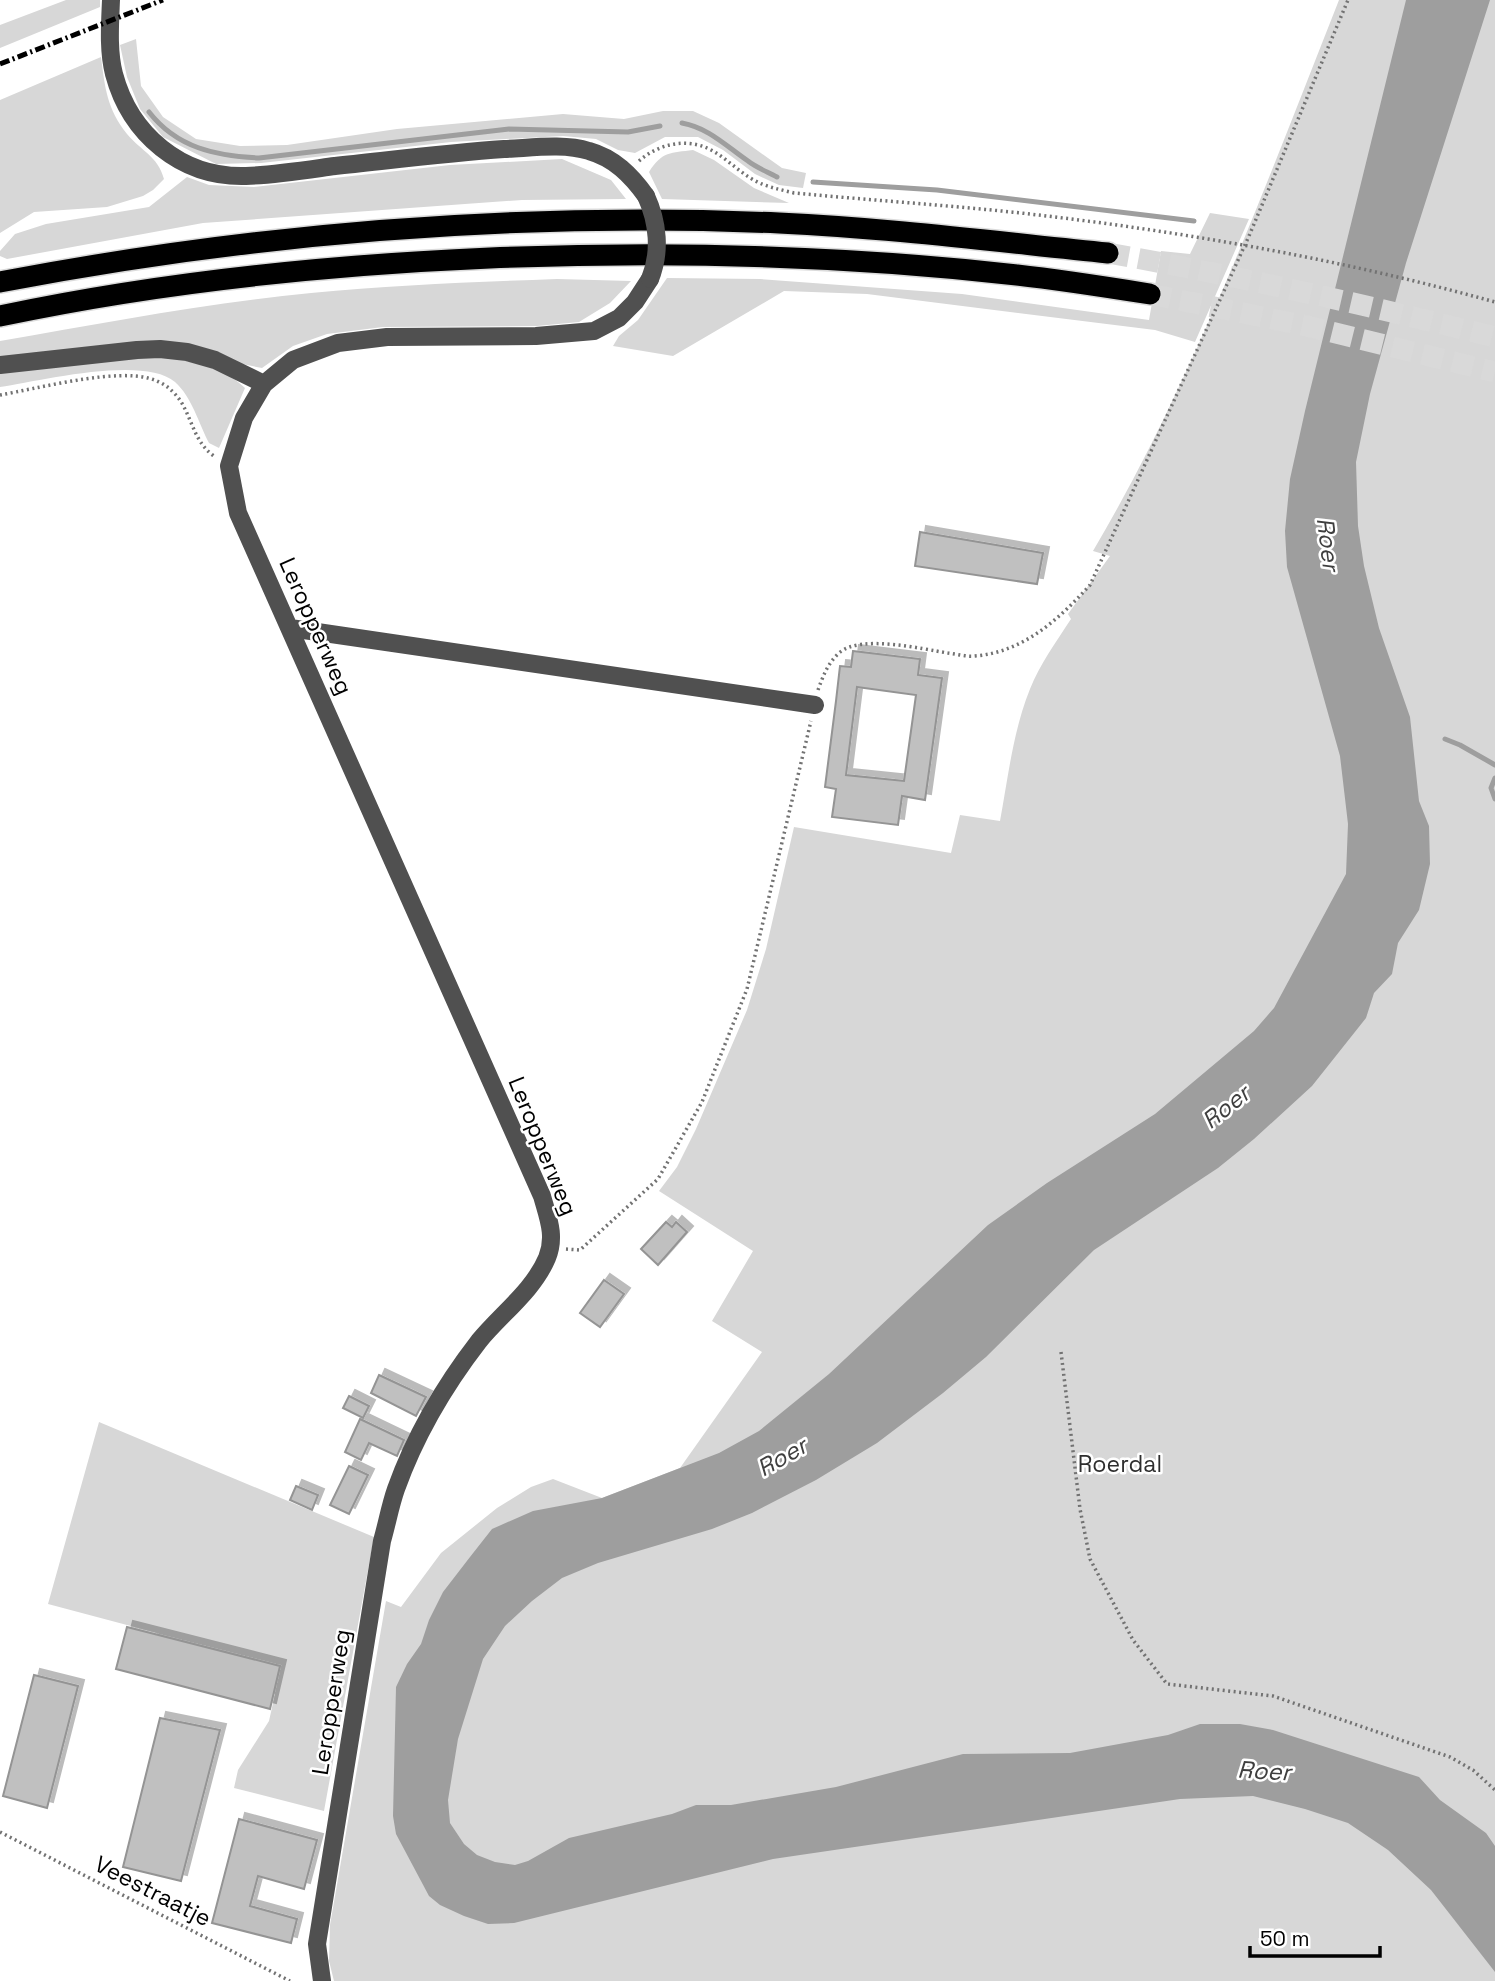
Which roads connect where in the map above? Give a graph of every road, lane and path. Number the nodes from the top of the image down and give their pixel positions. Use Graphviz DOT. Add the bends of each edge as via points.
graph roads {
  1 [pos="111,0"];
  2 [pos="1348,0"];
  3 [pos="635,165"];
  4 [pos="1244,247"];
  5 [pos="1108,253"];
  6 [pos="0,282"];
  7 [pos="1150,294"];
  8 [pos="1495,302"];
  9 [pos="0,316"];
  10 [pos="0,365"];
  11 [pos="264,384"];
  12 [pos="0,395"];
  13 [pos="229,466"];
  14 [pos="290,628"];
  15 [pos="815,705"];
  16 [pos="550,1248"];
  17 [pos="1062,1352"];
  18 [pos="1495,1790"];
  19 [pos="0,1832"];
  20 [pos="290,1981"];
  21 [pos="322,1981"];
  1 -- 11 [label="street, Leropperweg, bridge" via="114,72 133,119 173,158 203,170 245,176 462,152 577,148 614,162 646,195 657,245 650,279 619,318 594,331 387,337 338,343 293,360"];
  2 -- 4 [label="path"];
  3 -- 4 [label="path" via="662,147 693,144 709,149 760,183 793,193 1025,214"];
  4 -- 8 [label="path" via="1324,259"];
  4 -- 15 [label="path" via="1090,585 1061,617 1032,638 973,656 867,643 840,651 826,669"];
  5 -- 6 [label="highway" via="779,223 525,223 338,234 197,249"];
  7 -- 9 [label="highway" via="1018,275 881,263 730,255 569,255 326,268 172,286"];
  10 -- 11 [label="street" via="160,349 215,360"];
  11 -- 13 [label="street, Leropperweg" via="244,418"];
  12 -- 13 [label="path" via="110,377 159,381 176,394 204,449"];
  13 -- 14 [label="street, Leropperweg" via="238,513"];
  14 -- 15 [label="street"];
  14 -- 16 [label="street, Leropperweg" via="542,1196 553,1234"];
  15 -- 16 [label="path" via="747,989 702,1102 658,1178 580,1250"];
  16 -- 21 [label="street, Leropperweg" via="537,1276 450,1380 395,1490 382,1541 317,1944"];
  17 -- 18 [label="path" via="1090,1559 1133,1640 1167,1684 1273,1696 1450,1757"];
  19 -- 20 [label="path, Veestraatje"];
}
